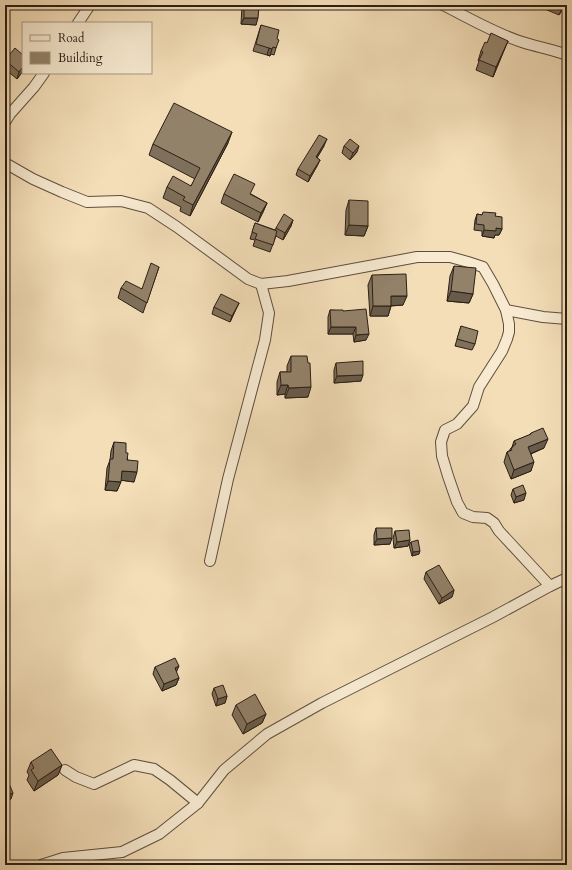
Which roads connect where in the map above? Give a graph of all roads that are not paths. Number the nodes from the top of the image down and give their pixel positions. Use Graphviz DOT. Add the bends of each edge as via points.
graph roads {
  1 [pos="90,5"];
  2 [pos="443,5"];
  3 [pos="79,22"];
  4 [pos="567,55"];
  5 [pos="43,74"];
  6 [pos="5,122"];
  7 [pos="5,163"];
  8 [pos="261,284"];
  9 [pos="506,310"];
  10 [pos="567,319"];
  11 [pos="210,562"];
  12 [pos="567,578"];
  13 [pos="550,586"];
  14 [pos="65,770"];
  15 [pos="198,803"];
  16 [pos="41,865"];
  1 -- 3 [label="street"];
  2 -- 4 [label="street" via="489,29"];
  5 -- 6 [label="street"];
  7 -- 8 [label="street" via="33,179 87,202 121,201 148,208 248,279"];
  8 -- 9 [label="street" via="417,257 450,257 483,267"];
  8 -- 11 [label="street" via="269,313 265,340 228,479"];
  9 -- 10 [label="street"];
  9 -- 13 [label="street" via="509,332 502,351 479,387 473,406 457,424 445,430 441,442 442,456 462,513 494,522 499,532"];
  12 -- 13 [label="street"];
  13 -- 15 [label="street" via="267,734 224,770"];
  14 -- 15 [label="street" via="94,784 134,765 154,769"];
  15 -- 16 [label="street" via="159,834 122,852 63,858"];
}
